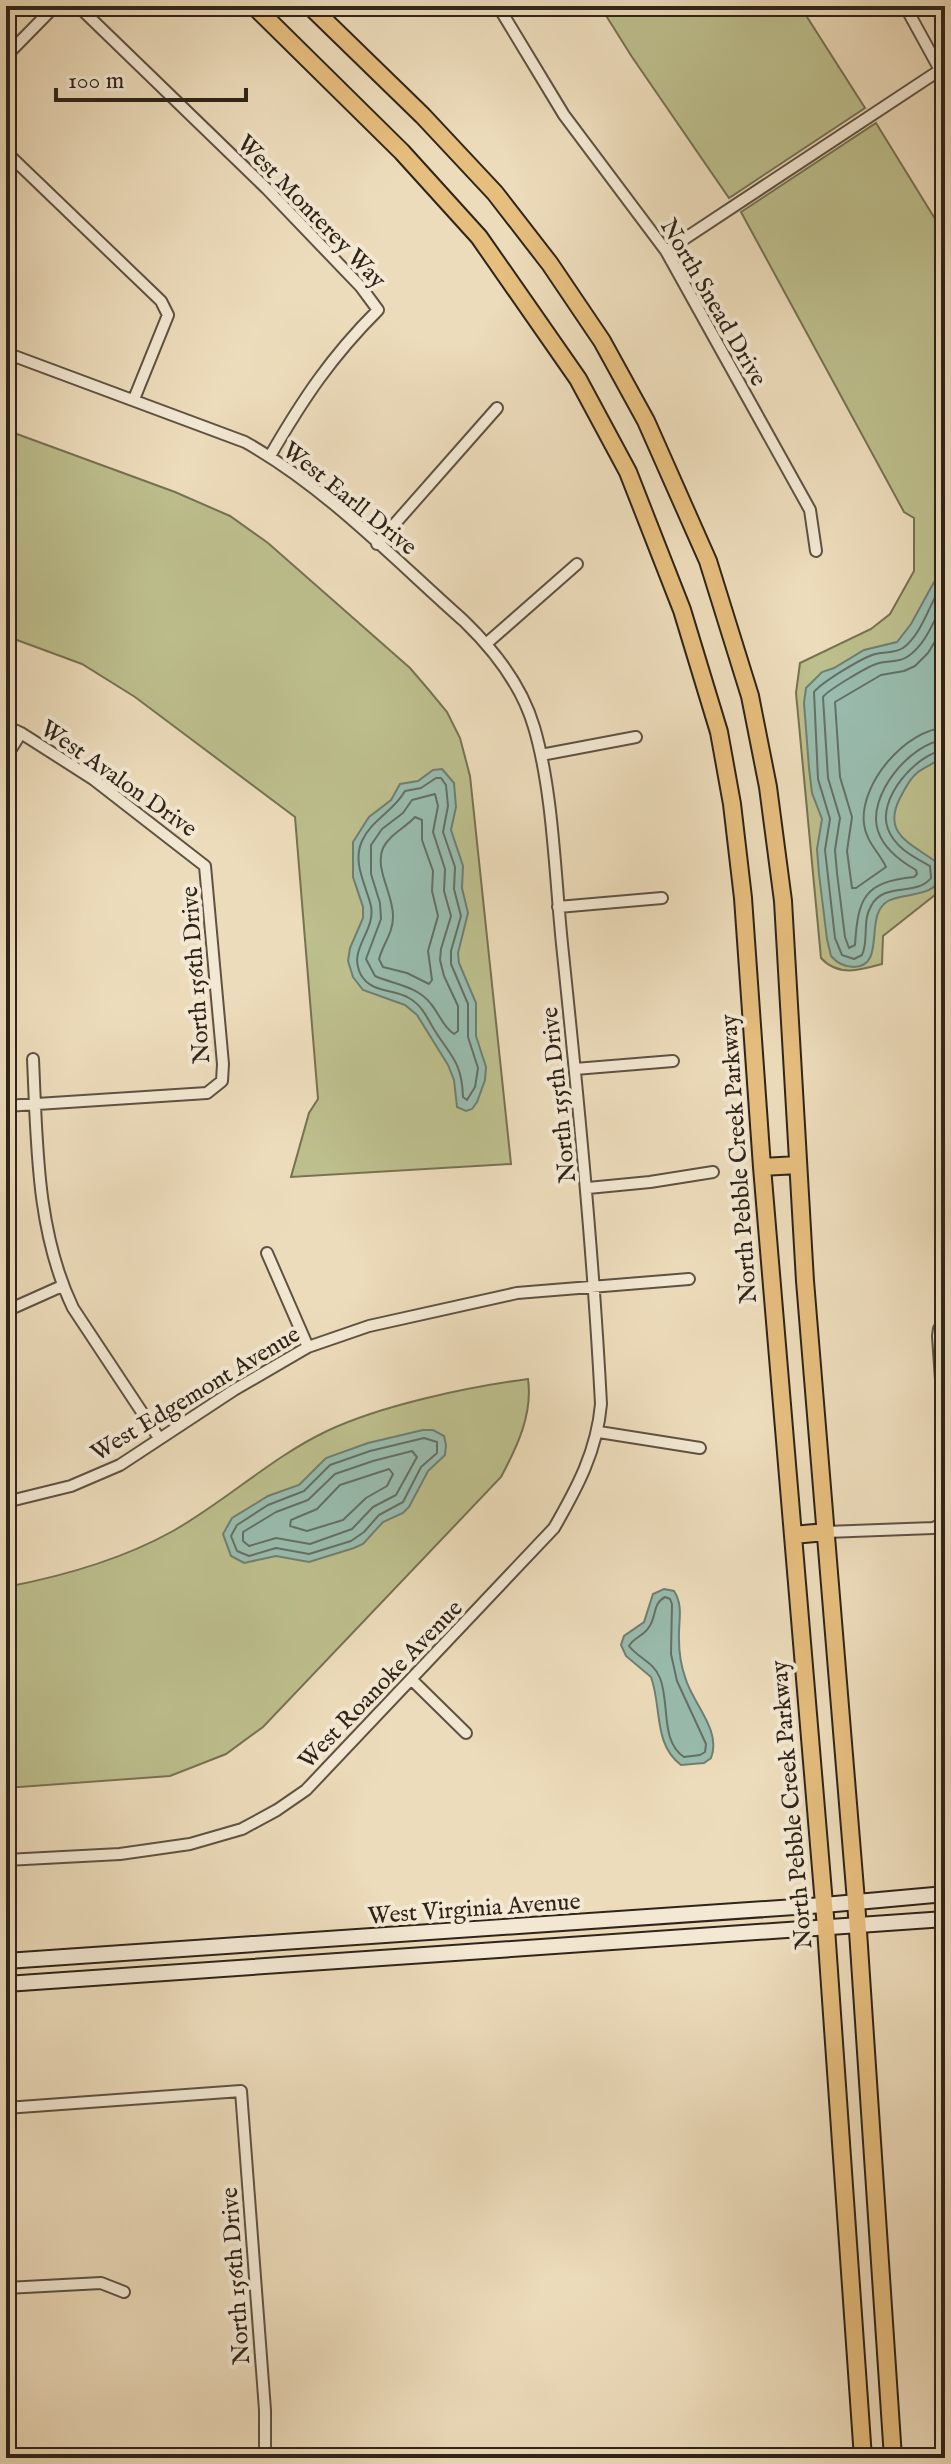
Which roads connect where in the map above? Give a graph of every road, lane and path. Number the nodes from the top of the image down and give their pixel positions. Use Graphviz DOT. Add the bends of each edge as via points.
graph roads {
  1 [pos="55,6"];
  2 [pos="78,6"];
  3 [pos="254,6"];
  4 [pos="310,6"];
  5 [pos="498,6"];
  6 [pos="905,6"];
  7 [pos="6,56"];
  8 [pos="942,74"];
  9 [pos="6,152"];
  10 [pos="666,251"];
  11 [pos="6,353"];
  12 [pos="134,399"];
  13 [pos="497,408"];
  14 [pos="270,456"];
  15 [pos="377,544"];
  16 [pos="816,551"];
  17 [pos="577,564"];
  18 [pos="487,643"];
  19 [pos="6,726"];
  20 [pos="21,733"];
  21 [pos="636,737"];
  22 [pos="541,755"];
  23 [pos="6,757"];
  24 [pos="205,866"];
  25 [pos="662,898"];
  26 [pos="558,907"];
  27 [pos="33,1059"];
  28 [pos="673,1061"];
  29 [pos="575,1069"];
  30 [pos="35,1104"];
  31 [pos="6,1106"];
  32 [pos="798,1165"];
  33 [pos="762,1167"];
  34 [pos="713,1172"];
  35 [pos="588,1188"];
  36 [pos="267,1253"];
  37 [pos="689,1279"];
  38 [pos="594,1285"];
  39 [pos="62,1286"];
  40 [pos="6,1311"];
  41 [pos="943,1322"];
  42 [pos="308,1347"];
  43 [pos="944,1412"];
  44 [pos="599,1432"];
  45 [pos="945,1437"];
  46 [pos="159,1438"];
  47 [pos="700,1448"];
  48 [pos="6,1502"];
  49 [pos="945,1523"];
  50 [pos="826,1532"];
  51 [pos="793,1535"];
  52 [pos="412,1680"];
  53 [pos="466,1733"];
  54 [pos="6,1860"];
  55 [pos="945,1894"];
  56 [pos="856,1901"];
  57 [pos="824,1905"];
  58 [pos="945,1919"];
  59 [pos="857,1926"];
  60 [pos="826,1928"];
  61 [pos="6,1961"];
  62 [pos="6,1984"];
  63 [pos="6,2108"];
  64 [pos="6,2288"];
  65 [pos="124,2292"];
  66 [pos="265,2458"];
  67 [pos="863,2458"];
  68 [pos="893,2458"];
  1 -- 7 [label="street"];
  2 -- 14 [label="street, West Monterey Way" via="267,189 378,310 320,375"];
  3 -- 33 [label="main road, North Pebble Creek Parkway" via="402,152 479,237 578,379 628,472 682,610 726,764 743,898"];
  4 -- 32 [label="main road" via="495,193 550,264 602,341 646,421 708,561 750,696 774,827"];
  5 -- 10 [label="street, North Snead Drive" via="564,115"];
  6 -- 8 [label="street"];
  8 -- 10 [label="street"];
  9 -- 12 [label="street" via="161,301 168,315"];
  10 -- 16 [label="street, North Snead Drive" via="810,510"];
  11 -- 12 [label="street, West Earll Drive"];
  12 -- 14 [label="street, West Earll Drive"];
  13 -- 15 [label="street"];
  14 -- 15 [label="street, West Earll Drive"];
  15 -- 18 [label="street, West Earll Drive"];
  17 -- 18 [label="street"];
  18 -- 22 [label="street, West Earll Drive" via="519,693"];
  19 -- 20 [label="street, West Avalon Drive"];
  20 -- 23 [label="street"];
  20 -- 24 [label="street, West Avalon Drive" via="93,779"];
  21 -- 22 [label="street"];
  22 -- 26 [label="street, North 155th Drive"];
  24 -- 30 [label="street, North 156th Drive" via="222,1081 207,1093"];
  25 -- 26 [label="street"];
  26 -- 29 [label="street, North 155th Drive"];
  27 -- 30 [label="street"];
  28 -- 29 [label="street"];
  29 -- 35 [label="street, North 155th Drive"];
  30 -- 31 [label="street"];
  30 -- 39 [label="street" via="42,1204"];
  32 -- 33 [label="main road"];
  32 -- 50 [label="main road"];
  33 -- 51 [label="main road, North Pebble Creek Parkway"];
  34 -- 35 [label="street"];
  35 -- 38 [label="street, North 155th Drive"];
  36 -- 42 [label="street"];
  37 -- 38 [label="street, West Edgemont Avenue"];
  38 -- 42 [label="street, West Edgemont Avenue" via="497,1296 369,1326"];
  38 -- 44 [label="street, North 155th Drive"];
  39 -- 40 [label="street"];
  39 -- 46 [label="street"];
  41 -- 43 [label="street" via="938,1336"];
  42 -- 46 [label="street, West Edgemont Avenue"];
  43 -- 45 [label="street"];
  44 -- 47 [label="street"];
  44 -- 52 [label="street, West Roanoke Avenue" via="581,1480 554,1528"];
  46 -- 48 [label="street, West Edgemont Avenue" via="120,1465 71,1486"];
  49 -- 50 [label="street" via="933,1528"];
  50 -- 51 [label="main road"];
  50 -- 56 [label="main road"];
  51 -- 57 [label="main road, North Pebble Creek Parkway"];
  52 -- 53 [label="street"];
  52 -- 54 [label="street, West Roanoke Avenue" via="306,1790 242,1829 190,1844 120,1854"];
  55 -- 56 [label="main road, West Virginia Avenue"];
  56 -- 57 [label="main road, West Virginia Avenue"];
  56 -- 59 [label="main road"];
  57 -- 60 [label="main road, North Pebble Creek Parkway"];
  57 -- 61 [label="main road, West Virginia Avenue"];
  58 -- 59 [label="main road, West Virginia Avenue"];
  59 -- 60 [label="main road, West Virginia Avenue"];
  59 -- 68 [label="main road"];
  60 -- 62 [label="main road, West Virginia Avenue"];
  60 -- 67 [label="main road, North Pebble Creek Parkway"];
  63 -- 66 [label="street, North 156th Drive" via="241,2091"];
  64 -- 65 [label="street" via="101,2283"];
}
